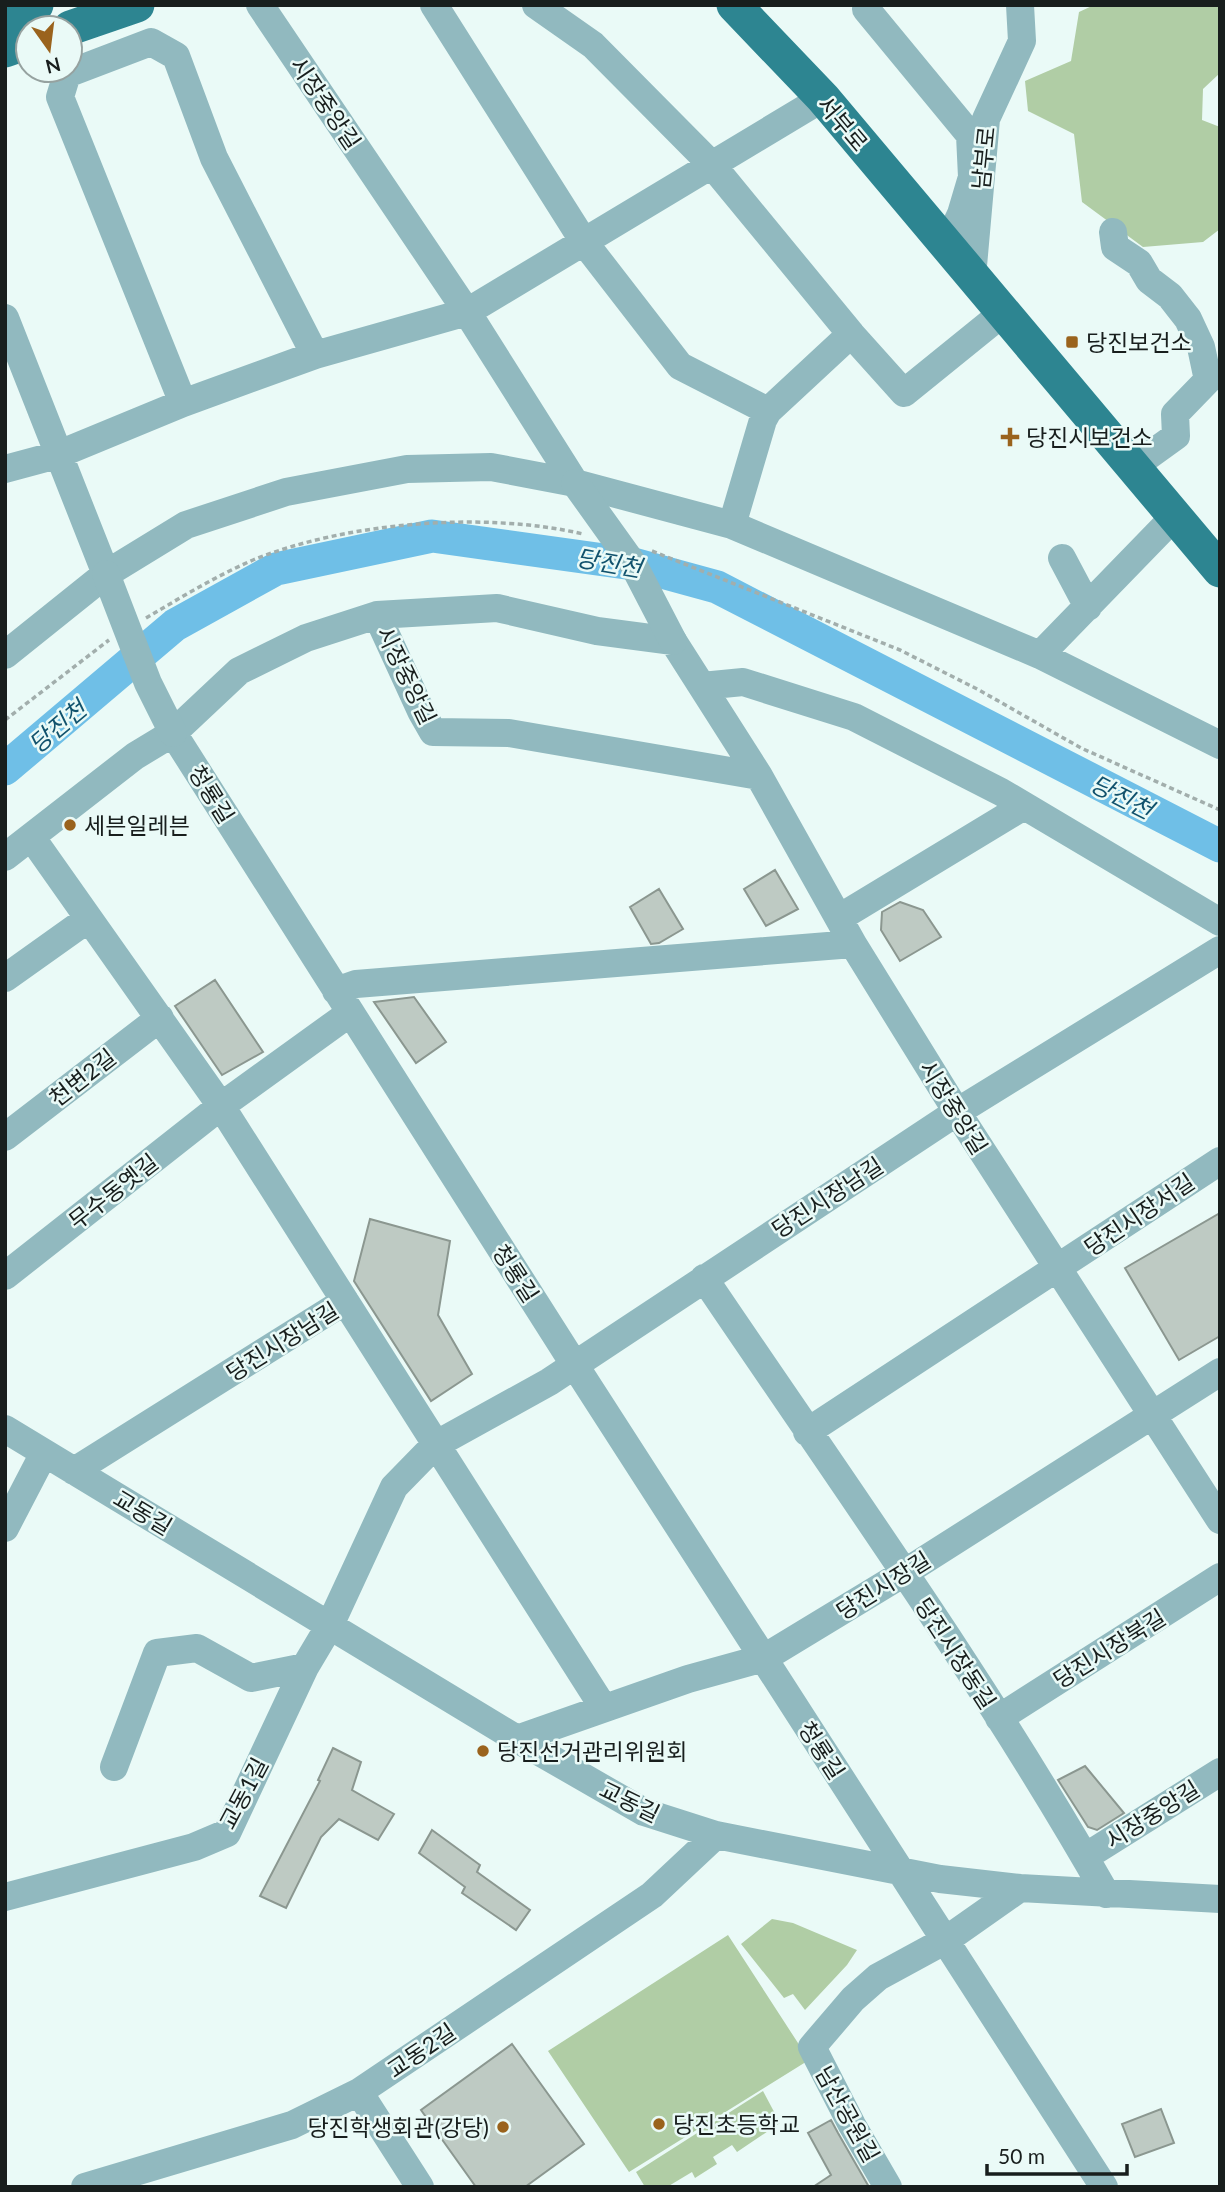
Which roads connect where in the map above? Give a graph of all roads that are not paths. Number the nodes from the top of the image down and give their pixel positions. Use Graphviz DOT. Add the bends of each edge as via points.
graph roads {
  1 [pos="36,5"];
  2 [pos="137,5"];
  3 [pos="260,5"];
  4 [pos="435,5"];
  5 [pos="536,5"];
  6 [pos="734,5"];
  7 [pos="1020,5"];
  8 [pos="866,9"];
  9 [pos="5,16"];
  10 [pos="84,23"];
  11 [pos="823,98"];
  12 [pos="712,165"];
  13 [pos="1112,232"];
  14 [pos="584,242"];
  15 [pos="946,246"];
  16 [pos="972,277"];
  17 [pos="467,312"];
  18 [pos="1004,312"];
  19 [pos="5,318"];
  20 [pos="851,334"];
  21 [pos="315,355"];
  22 [pos="183,403"];
  23 [pos="768,411"];
  24 [pos="57,454"];
  25 [pos="1133,467"];
  26 [pos="5,469"];
  27 [pos="575,484"];
  28 [pos="1174,517"];
  29 [pos="732,525"];
  30 [pos="1062,558"];
  31 [pos="1220,570"];
  32 [pos="106,575"];
  33 [pos="1088,607"];
  34 [pos="377,615"];
  35 [pos="673,641"];
  36 [pos="5,655"];
  37 [pos="1040,655"];
  38 [pos="702,687"];
  39 [pos="173,733"];
  40 [pos="1220,745"];
  41 [pos="759,776"];
  42 [pos="1024,806"];
  43 [pos="32,838"];
  44 [pos="5,857"];
  45 [pos="839,918"];
  46 [pos="88,919"];
  47 [pos="1220,922"];
  48 [pos="853,944"];
  49 [pos="1219,952"];
  50 [pos="5,978"];
  51 [pos="343,1002"];
  52 [pos="160,1018"];
  53 [pos="221,1107"];
  54 [pos="957,1112"];
  55 [pos="5,1137"];
  56 [pos="1220,1161"];
  57 [pos="1058,1268"];
  58 [pos="5,1276"];
  59 [pos="704,1278"];
  60 [pos="345,1301"];
  61 [pos="573,1364"];
  62 [pos="1220,1372"];
  63 [pos="1152,1416"];
  64 [pos="5,1429"];
  65 [pos="807,1432"];
  66 [pos="435,1445"];
  67 [pos="44,1452"];
  68 [pos="74,1471"];
  69 [pos="1220,1520"];
  70 [pos="5,1528"];
  71 [pos="904,1573"];
  72 [pos="1220,1577"];
  73 [pos="330,1625"];
  74 [pos="764,1658"];
  75 [pos="305,1667"];
  76 [pos="603,1707"];
  77 [pos="999,1718"];
  78 [pos="517,1739"];
  79 [pos="114,1767"];
  80 [pos="1220,1772"];
  81 [pos="716,1835"];
  82 [pos="1085,1857"];
  83 [pos="899,1871"];
  84 [pos="1020,1888"];
  85 [pos="1106,1894"];
  86 [pos="5,1897"];
  87 [pos="1220,1899"];
  88 [pos="946,1940"];
  89 [pos="359,2092"];
  90 [pos="85,2187"];
  91 [pos="420,2187"];
  92 [pos="888,2187"];
  93 [pos="1104,2187"];
  1 -- 9 [label="main road"];
  2 -- 10 [label="main road"];
  3 -- 17 [label="street, 시장중앙길"];
  4 -- 14 [label="street"];
  5 -- 12 [label="street" via="593,46"];
  6 -- 11 [label="main road, 서부로"];
  7 -- 16 [label="street, 남부로" via="1022,41 986,119"];
  8 -- 15 [label="street" via="970,135 972,177"];
  11 -- 12 [label="street"];
  11 -- 15 [label="main road, 서부로"];
  12 -- 14 [label="street"];
  12 -- 20 [label="street"];
  13 -- 25 [label="street" via="1115,247 1139,262 1149,280 1170,296 1188,319 1201,347 1208,380 1175,414 1176,436"];
  14 -- 17 [label="street"];
  14 -- 23 [label="street" via="680,366"];
  15 -- 16 [label="main road, 서부로"];
  16 -- 18 [label="main road, 서부로"];
  17 -- 21 [label="street"];
  17 -- 27 [label="street, 시장중앙길"];
  18 -- 20 [label="street" via="904,393"];
  18 -- 25 [label="main road, 서부로"];
  19 -- 24 [label="street, 청룡길"];
  20 -- 23 [label="street"];
  21 -- 22 [label="street"];
  21 -- 22 [label="street" via="214,158 176,56 151,42 68,75 60,97"];
  22 -- 24 [label="street"];
  23 -- 29 [label="street"];
  24 -- 26 [label="street"];
  24 -- 32 [label="street, 청룡길"];
  25 -- 28 [label="main road, 서부로"];
  27 -- 29 [label="street"];
  27 -- 32 [label="street" via="491,467 407,469 286,492 186,525"];
  27 -- 35 [label="street, 시장중앙길, bridge" via="633,564"];
  28 -- 31 [label="main road, 서부로"];
  28 -- 33 [label="street"];
  29 -- 37 [label="street"];
  30 -- 33 [label="street"];
  32 -- 36 [label="street"];
  32 -- 39 [label="street, 청룡길, bridge"];
  33 -- 37 [label="street"];
  34 -- 35 [label="street" via="497,608 597,631"];
  34 -- 39 [label="street, 시장중앙길" via="306,638 239,671"];
  34 -- 41 [label="street, 시장중앙길" via="433,732 509,733"];
  35 -- 38 [label="street, 시장중앙길"];
  37 -- 40 [label="street"];
  38 -- 41 [label="street, 시장중앙길"];
  38 -- 42 [label="street" via="743,682 854,717"];
  39 -- 43 [label="street" via="135,756"];
  39 -- 51 [label="street, 청룡길"];
  41 -- 45 [label="street, 시장중앙길"];
  42 -- 45 [label="street"];
  42 -- 47 [label="street"];
  43 -- 44 [label="street"];
  43 -- 46 [label="street"];
  45 -- 48 [label="street, 시장중앙길"];
  46 -- 50 [label="street"];
  46 -- 52 [label="street"];
  48 -- 51 [label="street" via="356,984"];
  48 -- 54 [label="street, 시장중앙길"];
  49 -- 54 [label="street, 당진시장남길"];
  51 -- 53 [label="street, 무수동옛길"];
  51 -- 61 [label="street, 청룡길"];
  52 -- 53 [label="street"];
  52 -- 55 [label="street, 천변2길"];
  53 -- 58 [label="street, 무수동옛길"];
  53 -- 60 [label="street"];
  54 -- 57 [label="street, 시장중앙길"];
  54 -- 59 [label="street, 당진시장남길"];
  56 -- 57 [label="street, 당진시장서길"];
  57 -- 63 [label="street, 시장중앙길"];
  57 -- 65 [label="street"];
  59 -- 61 [label="street, 당진시장남길"];
  59 -- 65 [label="street, 당진시장동길"];
  60 -- 66 [label="street, 당진시장남길"];
  60 -- 68 [label="street, 당진시장남길"];
  61 -- 66 [label="street, 당진시장남길"];
  61 -- 74 [label="street, 청룡길"];
  62 -- 63 [label="street, 당진시장길"];
  63 -- 69 [label="street"];
  63 -- 71 [label="street, 당진시장길"];
  64 -- 67 [label="street, 교동길"];
  65 -- 71 [label="street, 당진시장동길"];
  66 -- 73 [label="street, 당진시장남길" via="394,1487"];
  66 -- 76 [label="street, 당진시장남길"];
  67 -- 68 [label="street, 교동길"];
  67 -- 70 [label="street"];
  68 -- 73 [label="street, 교동길"];
  71 -- 74 [label="street, 당진시장길"];
  71 -- 77 [label="street, 당진시장동길"];
  72 -- 77 [label="street, 당진시장북길"];
  73 -- 75 [label="street, 교동1길"];
  73 -- 78 [label="street, 교동길"];
  74 -- 76 [label="street, 당진시장길"];
  74 -- 83 [label="street, 청룡길"];
  75 -- 79 [label="street" via="251,1678 197,1648 157,1653"];
  75 -- 86 [label="street, 교동1길" via="227,1833 194,1847"];
  76 -- 78 [label="street, 당진시장길"];
  77 -- 82 [label="street, 당진시장동길"];
  78 -- 81 [label="street, 교동길" via="644,1812"];
  80 -- 82 [label="street, 시장중앙길"];
  81 -- 83 [label="street, 교동길"];
  81 -- 89 [label="street, 교동2길" via="652,1895"];
  82 -- 85 [label="street, 당진시장동길"];
  83 -- 84 [label="street, 교동길"];
  83 -- 88 [label="street, 청룡길"];
  84 -- 85 [label="street, 교동길"];
  84 -- 88 [label="street"];
  85 -- 87 [label="street, 교동길"];
  88 -- 92 [label="street, 남산공원길" via="878,1977 812,2047"];
  88 -- 93 [label="street, 청룡길"];
  89 -- 90 [label="street, 교동2길" via="292,2125"];
  89 -- 91 [label="street"];
}
